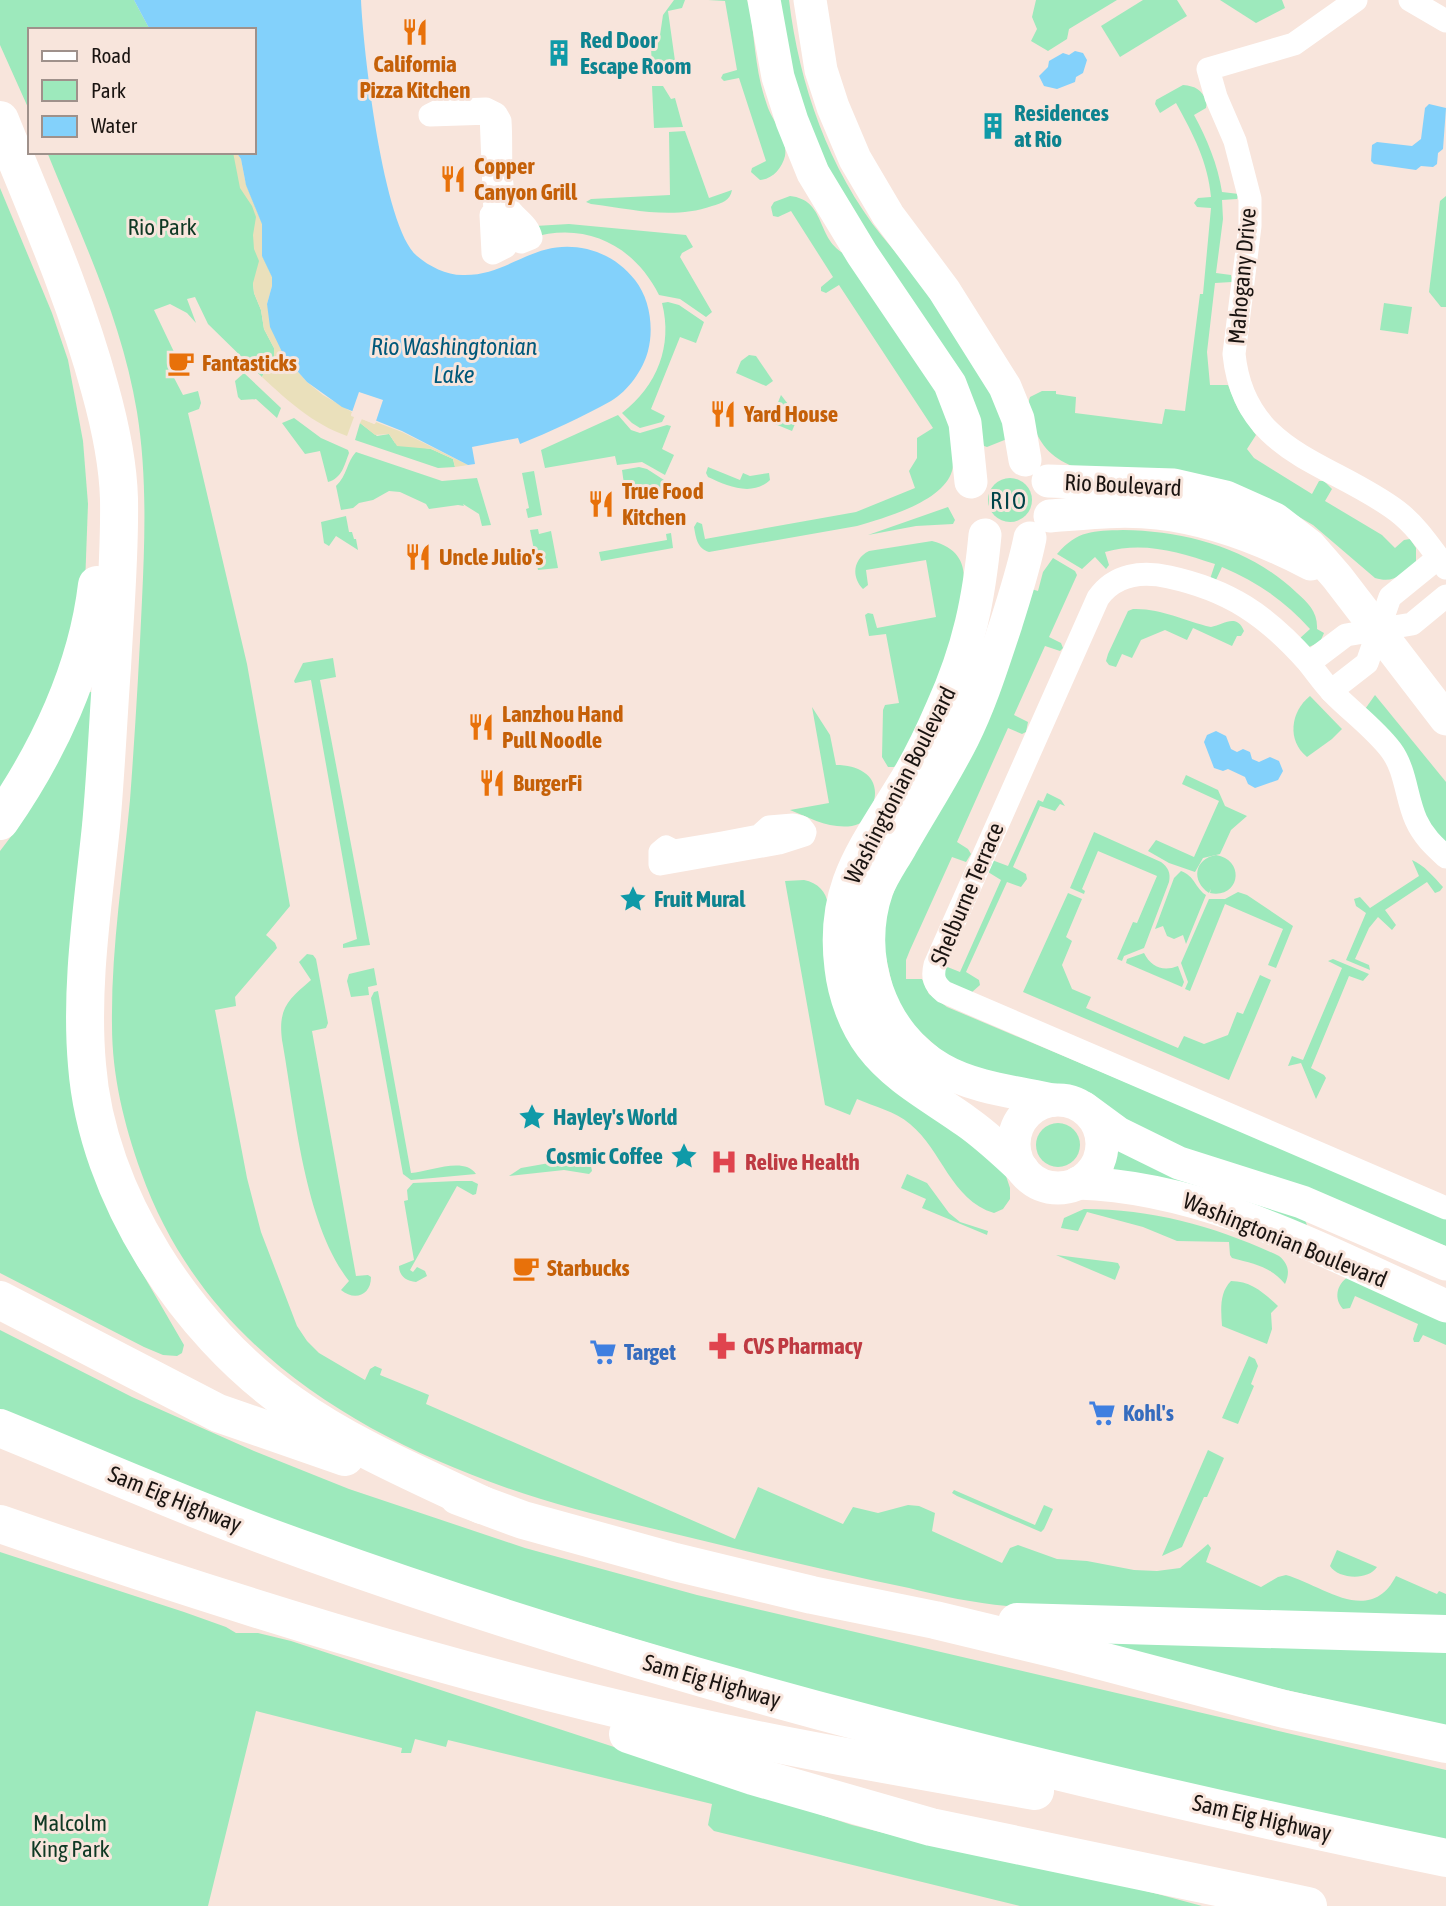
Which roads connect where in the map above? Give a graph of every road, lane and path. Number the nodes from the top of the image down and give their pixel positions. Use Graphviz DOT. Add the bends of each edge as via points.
graph roads {
  1 [pos="764,0"];
  2 [pos="810,0"];
  3 [pos="1356,0"];
  4 [pos="1410,0"];
  5 [pos="1444,15"];
  6 [pos="0,120"];
  7 [pos="505,247"];
  8 [pos="104,405"];
  9 [pos="1037,470"];
  10 [pos="971,482"];
  11 [pos="1040,527"];
  12 [pos="985,534"];
  13 [pos="1442,563"];
  14 [pos="1337,577"];
  15 [pos="1446,596"];
  16 [pos="1378,630"];
  17 [pos="1309,663"];
  18 [pos="1331,691"];
  19 [pos="1446,719"];
  20 [pos="0,821"];
  21 [pos="779,843"];
  22 [pos="1446,857"];
  23 [pos="1069,1104"];
  24 [pos="1023,1170"];
  25 [pos="1078,1183"];
  26 [pos="1446,1208"];
  27 [pos="1446,1264"];
  28 [pos="0,1300"];
  29 [pos="1446,1306"];
  30 [pos="0,1428"];
  31 [pos="482,1505"];
  32 [pos="0,1524"];
  33 [pos="935,1620"];
  34 [pos="1446,1634"];
  35 [pos="385,1647"];
  36 [pos="1446,1744"];
  37 [pos="1372,1843"];
  38 [pos="1446,1858"];
  39 [pos="1308,1906"];
  1 -- 10 [label="street" via="778,78 813,173 950,384 965,423"];
  2 -- 9 [label="street" via="821,70 855,159 1005,387"];
  3 -- 13 [label="street, Mahogany Drive" via="1294,44 1208,69 1235,141 1250,199 1236,370 1254,415 1276,439 1399,513"];
  4 -- 5 [label="street"];
  6 -- 8 [label="highway" via="68,285"];
  7 -- 7 [label="street" via="504,220 521,242 531,238 505,201 500,119 486,109 436,111 430,115 491,113 492,251"];
  8 -- 20 [label="highway" via="102,529 88,631 46,746"];
  8 -- 31 [label="highway" via="115,453 118,550 86,1035 94,1110 106,1153 119,1189 166,1277 222,1345 319,1423"];
  9 -- 10 [label="street" via="1007,457 990,462"];
  9 -- 11 [label="street" via="1052,492"];
  9 -- 14 [label="street, Rio Boulevard" via="1174,485 1226,497 1275,519 1310,546"];
  10 -- 12 [label="street" via="969,511"];
  11 -- 12 [label="street" via="1007,542"];
  11 -- 14 [label="street, Rio Boulevard" via="1119,512 1157,513 1214,524"];
  11 -- 23 [label="street, Washingtonian Boulevard" via="964,735 878,888 869,920 868,947 871,973 888,1014 928,1060 972,1082"];
  12 -- 24 [label="street, Washingtonian Boulevard" via="975,613 962,660 927,742 855,863 842,904 838,950 849,1004 871,1046"];
  13 -- 16 [label="street, Mahogany Drive" via="1390,597"];
  14 -- 16 [label="street, Rio Boulevard"];
  15 -- 16 [label="street" via="1412,624"];
  16 -- 17 [label="street" via="1346,635"];
  16 -- 18 [label="street" via="1367,663"];
  16 -- 19 [label="street, Rio Boulevard"];
  17 -- 18 [label="street, Shelburne Terrace"];
  17 -- 26 [label="street, Shelburne Terrace" via="1248,607 1204,585 1141,573 1104,590 935,965 935,985"];
  18 -- 22 [label="street, Shelburne Terrace" via="1393,752 1416,820 1426,838"];
  21 -- 21 [label="street" via="806,832 793,825 769,827 759,836 674,851 666,848 659,860 660,864"];
  23 -- 24 [label="street" via="1031,1108 1017,1126 1014,1149"];
  23 -- 25 [label="street" via="1098,1126 1102,1147 1095,1168"];
  23 -- 27 [label="street, Washingtonian Boulevard" via="1179,1163 1302,1202"];
  24 -- 25 [label="street" via="1042,1185"];
  25 -- 29 [label="street, Washingtonian Boulevard" via="1211,1205"];
  28 -- 31 [label="highway" via="218,1413"];
  30 -- 37 [label="highway, Sam Eig Highway" via="308,1551 627,1656 946,1746"];
  31 -- 33 [label="highway" via="675,1562"];
  32 -- 35 [label="highway"];
  33 -- 34 [label="highway"];
  33 -- 36 [label="highway" via="1284,1709"];
  35 -- 37 [label="highway" via="570,1697 760,1741 1040,1792"];
  35 -- 39 [label="highway" via="574,1717 858,1807"];
  37 -- 38 [label="highway, Sam Eig Highway"];
}
